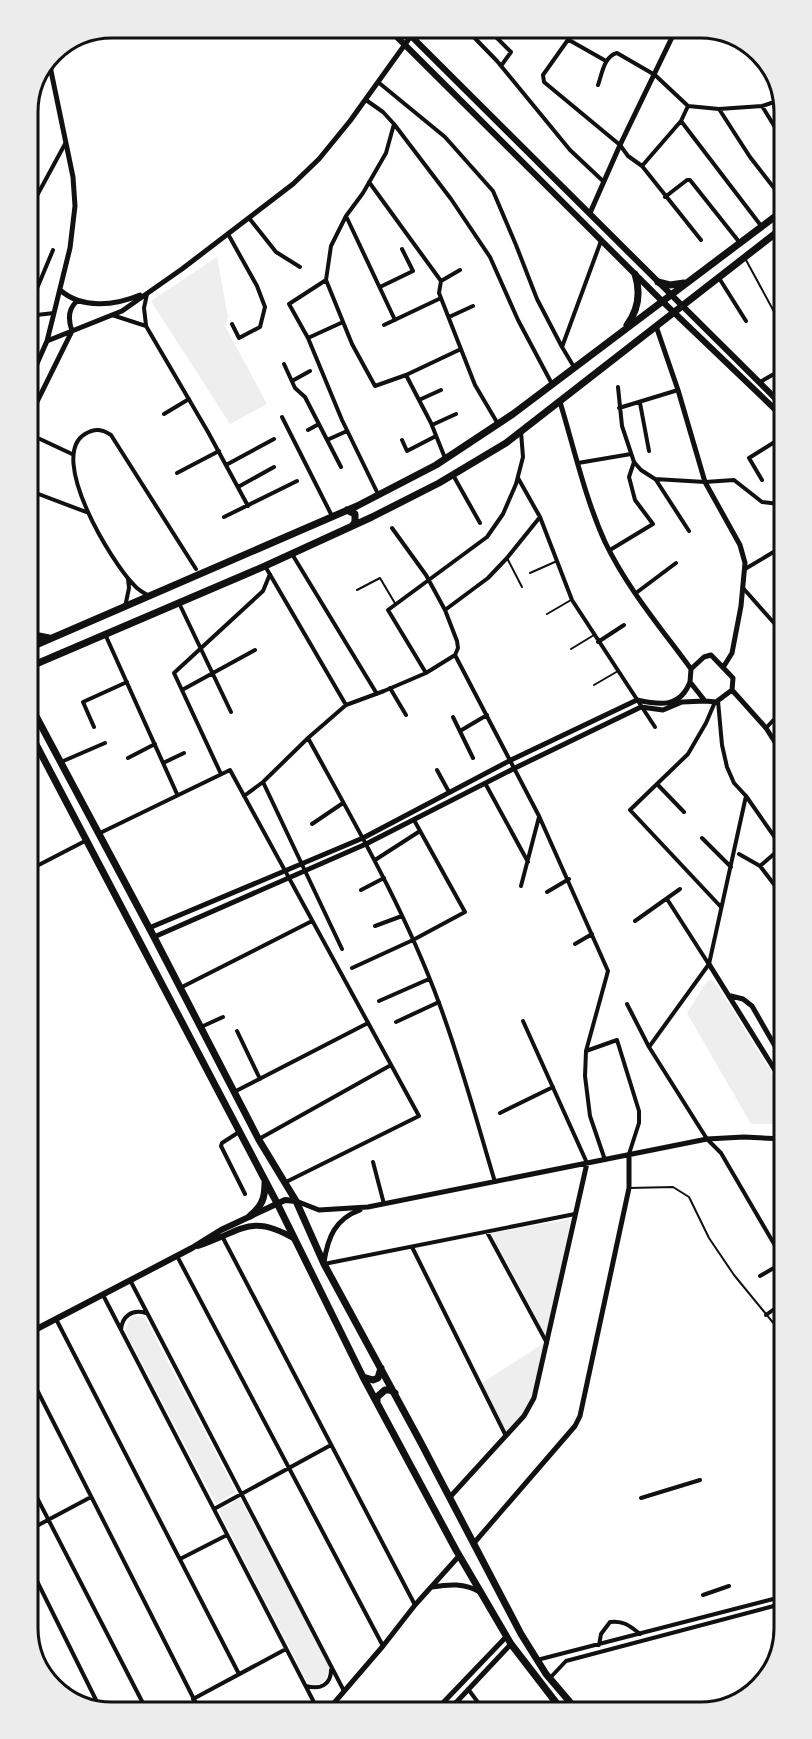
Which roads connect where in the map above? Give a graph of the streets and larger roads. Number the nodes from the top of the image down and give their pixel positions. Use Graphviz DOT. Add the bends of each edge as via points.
graph roads {
  1 [pos="399,38"];
  2 [pos="409,38"];
  3 [pos="413,38"];
  4 [pos="475,38"];
  5 [pos="497,38"];
  6 [pos="672,38"];
  7 [pos="569,40"];
  8 [pos="404,43"];
  9 [pos="606,61"];
  10 [pos="501,66"];
  11 [pos="51,69"];
  12 [pos="655,75"];
  13 [pos="378,81"];
  14 [pos="598,85"];
  15 [pos="366,100"];
  16 [pos="774,102"];
  17 [pos="688,106"];
  18 [pos="762,106"];
  19 [pos="719,109"];
  20 [pos="681,121"];
  21 [pos="394,124"];
  22 [pos="774,126"];
  23 [pos="65,144"];
  24 [pos="620,145"];
  25 [pos="642,166"];
  26 [pos="369,182"];
  27 [pos="604,182"];
  28 [pos="774,188"];
  29 [pos="38,194"];
  30 [pos="666,197"];
  31 [pos="590,213"];
  32 [pos="346,216"];
  33 [pos="249,218"];
  34 [pos="774,218"];
  35 [pos="762,227"];
  36 [pos="228,234"];
  37 [pos="774,234"];
  38 [pos="601,240"];
  39 [pos="701,240"];
  40 [pos="740,243"];
  41 [pos="402,249"];
  42 [pos="53,250"];
  43 [pos="300,267"];
  44 [pos="460,270"];
  45 [pos="635,274"];
  46 [pos="719,277"];
  47 [pos="326,280"];
  48 [pos="441,281"];
  49 [pos="658,282"];
  50 [pos="686,282"];
  51 [pos="38,286"];
  52 [pos="380,287"];
  53 [pos="60,290"];
  54 [pos="147,292"];
  55 [pos="671,293"];
  56 [pos="441,298"];
  57 [pos="77,301"];
  58 [pos="662,301"];
  59 [pos="682,305"];
  60 [pos="473,306"];
  61 [pos="675,312"];
  62 [pos="54,313"];
  63 [pos="38,315"];
  64 [pos="112,315"];
  65 [pos="449,317"];
  66 [pos="395,320"];
  67 [pos="746,321"];
  68 [pos="343,322"];
  69 [pos="232,324"];
  70 [pos="384,325"];
  71 [pos="146,326"];
  72 [pos="656,326"];
  73 [pos="623,330"];
  74 [pos="72,331"];
  75 [pos="308,338"];
  76 [pos="47,341"];
  77 [pos="562,347"];
  78 [pos="461,349"];
  79 [pos="38,361"];
  80 [pos="284,364"];
  81 [pos="575,367"];
  82 [pos="310,371"];
  83 [pos="774,374"];
  84 [pos="406,375"];
  85 [pos="292,381"];
  86 [pos="760,382"];
  87 [pos="552,384"];
  88 [pos="618,387"];
  89 [pos="441,390"];
  90 [pos="678,390"];
  91 [pos="774,397"];
  92 [pos="189,399"];
  93 [pos="38,400"];
  94 [pos="419,400"];
  95 [pos="560,402"];
  96 [pos="640,403"];
  97 [pos="619,408"];
  98 [pos="774,408"];
  99 [pos="164,414"];
  100 [pos="456,414"];
  101 [pos="282,417"];
  102 [pos="319,424"];
  103 [pos="498,424"];
  104 [pos="432,425"];
  105 [pos="308,430"];
  106 [pos="347,431"];
  107 [pos="521,431"];
  108 [pos="436,436"];
  109 [pos="40,439"];
  110 [pos="274,439"];
  111 [pos="327,440"];
  112 [pos="402,440"];
  113 [pos="774,443"];
  114 [pos="649,451"];
  115 [pos="219,452"];
  116 [pos="72,454"];
  117 [pos="631,454"];
  118 [pos="446,459"];
  119 [pos="634,462"];
  120 [pos="578,463"];
  121 [pos="226,465"];
  122 [pos="274,466"];
  123 [pos="341,467"];
  124 [pos="177,473"];
  125 [pos="453,475"];
  126 [pos="518,478"];
  127 [pos="655,479"];
  128 [pos="762,480"];
  129 [pos="297,481"];
  130 [pos="705,482"];
  131 [pos="238,487"];
  132 [pos="38,494"];
  133 [pos="378,495"];
  134 [pos="364,502"];
  135 [pos="774,503"];
  136 [pos="248,506"];
  137 [pos="347,510"];
  138 [pos="87,513"];
  139 [pos="332,516"];
  140 [pos="225,517"];
  141 [pos="372,517"];
  142 [pos="540,517"];
  143 [pos="480,523"];
  144 [pos="352,525"];
  145 [pos="392,528"];
  146 [pos="689,531"];
  147 [pos="610,550"];
  148 [pos="291,554"];
  149 [pos="774,554"];
  150 [pos="676,563"];
  151 [pos="265,566"];
  152 [pos="196,568"];
  153 [pos="744,569"];
  154 [pos="270,574"];
  155 [pos="128,578"];
  156 [pos="430,581"];
  157 [pos="743,588"];
  158 [pos="636,593"];
  159 [pos="149,597"];
  160 [pos="179,602"];
  161 [pos="124,607"];
  162 [pos="446,610"];
  163 [pos="774,623"];
  164 [pos="624,625"];
  165 [pos="105,634"];
  166 [pos="38,636"];
  167 [pos="51,638"];
  168 [pos="598,642"];
  169 [pos="38,644"];
  170 [pos="201,648"];
  171 [pos="255,650"];
  172 [pos="455,655"];
  173 [pos="38,663"];
  174 [pos="724,666"];
  175 [pos="691,669"];
  176 [pos="212,672"];
  177 [pos="426,673"];
  178 [pos="127,682"];
  179 [pos="690,682"];
  180 [pos="390,688"];
  181 [pos="182,690"];
  182 [pos="732,690"];
  183 [pos="377,694"];
  184 [pos="637,700"];
  185 [pos="705,701"];
  186 [pos="716,702"];
  187 [pos="346,705"];
  188 [pos="641,707"];
  189 [pos="231,712"];
  190 [pos="406,715"];
  191 [pos="487,715"];
  192 [pos="453,717"];
  193 [pos="774,719"];
  194 [pos="38,721"];
  195 [pos="655,727"];
  196 [pos="94,728"];
  197 [pos="765,728"];
  198 [pos="460,731"];
  199 [pos="308,738"];
  200 [pos="774,740"];
  201 [pos="105,743"];
  202 [pos="155,744"];
  203 [pos="38,748"];
  204 [pos="184,753"];
  205 [pos="128,758"];
  206 [pos="473,758"];
  207 [pos="511,760"];
  208 [pos="60,762"];
  209 [pos="163,763"];
  210 [pos="515,768"];
  211 [pos="436,770"];
  212 [pos="221,774"];
  213 [pos="263,782"];
  214 [pos="485,783"];
  215 [pos="657,784"];
  216 [pos="449,792"];
  217 [pos="178,795"];
  218 [pos="244,796"];
  219 [pos="746,796"];
  220 [pos="344,803"];
  221 [pos="684,812"];
  222 [pos="539,816"];
  223 [pos="414,819"];
  224 [pos="312,824"];
  225 [pos="420,831"];
  226 [pos="98,834"];
  227 [pos="774,836"];
  228 [pos="363,838"];
  229 [pos="702,838"];
  230 [pos="87,840"];
  231 [pos="366,844"];
  232 [pos="739,854"];
  233 [pos="774,855"];
  234 [pos="375,860"];
  235 [pos="528,862"];
  236 [pos="301,864"];
  237 [pos="38,865"];
  238 [pos="760,866"];
  239 [pos="730,867"];
  240 [pos="284,871"];
  241 [pos="304,871"];
  242 [pos="288,878"];
  243 [pos="384,878"];
  244 [pos="569,879"];
  245 [pos="774,884"];
  246 [pos="521,886"];
  247 [pos="680,889"];
  248 [pos="361,890"];
  249 [pos="547,892"];
  250 [pos="668,899"];
  251 [pos="721,908"];
  252 [pos="402,916"];
  253 [pos="312,921"];
  254 [pos="635,921"];
  255 [pos="375,926"];
  256 [pos="149,928"];
  257 [pos="592,934"];
  258 [pos="154,937"];
  259 [pos="413,940"];
  260 [pos="575,944"];
  261 [pos="342,949"];
  262 [pos="709,964"];
  263 [pos="352,968"];
  264 [pos="429,979"];
  265 [pos="180,988"];
  266 [pos="731,996"];
  267 [pos="379,1001"];
  268 [pos="439,1002"];
  269 [pos="627,1004"];
  270 [pos="222,1017"];
  271 [pos="523,1021"];
  272 [pos="396,1022"];
  273 [pos="368,1023"];
  274 [pos="200,1028"];
  275 [pos="237,1031"];
  276 [pos="774,1044"];
  277 [pos="649,1047"];
  278 [pos="586,1051"];
  279 [pos="391,1065"];
  280 [pos="774,1068"];
  281 [pos="260,1079"];
  282 [pos="553,1087"];
  283 [pos="234,1092"];
  284 [pos="500,1113"];
  285 [pos="240,1132"];
  286 [pos="774,1138"];
  287 [pos="707,1139"];
  288 [pos="259,1140"];
  289 [pos="629,1155"];
  290 [pos="605,1160"];
  291 [pos="373,1162"];
  292 [pos="587,1163"];
  293 [pos="265,1180"];
  294 [pos="495,1182"];
  295 [pos="284,1184"];
  296 [pos="245,1194"];
  297 [pos="296,1201"];
  298 [pos="277,1203"];
  299 [pos="384,1204"];
  300 [pos="368,1207"];
  301 [pos="576,1214"];
  302 [pos="250,1216"];
  303 [pos="487,1232"];
  304 [pos="222,1236"];
  305 [pos="296,1240"];
  306 [pos="774,1245"];
  307 [pos="411,1247"];
  308 [pos="192,1248"];
  309 [pos="177,1256"];
  310 [pos="324,1264"];
  311 [pos="774,1268"];
  312 [pos="760,1276"];
  313 [pos="130,1280"];
  314 [pos="103,1294"];
  315 [pos="774,1309"];
  316 [pos="147,1313"];
  317 [pos="766,1315"];
  318 [pos="56,1319"];
  319 [pos="38,1328"];
  320 [pos="121,1330"];
  321 [pos="547,1344"];
  322 [pos="381,1368"];
  323 [pos="363,1377"];
  324 [pos="38,1392"];
  325 [pos="395,1393"];
  326 [pos="377,1402"];
  327 [pos="506,1436"];
  328 [pos="331,1445"];
  329 [pos="289,1468"];
  330 [pos="700,1480"];
  331 [pos="241,1494"];
  332 [pos="91,1497"];
  333 [pos="450,1497"];
  334 [pos="641,1498"];
  335 [pos="38,1499"];
  336 [pos="214,1509"];
  337 [pos="49,1520"];
  338 [pos="38,1526"];
  339 [pos="227,1535"];
  340 [pos="474,1543"];
  341 [pos="459,1556"];
  342 [pos="180,1559"];
  343 [pos="38,1583"];
  344 [pos="729,1586"];
  345 [pos="431,1588"];
  346 [pos="480,1592"];
  347 [pos="703,1595"];
  348 [pos="774,1599"];
  349 [pos="415,1605"];
  350 [pos="774,1606"];
  351 [pos="640,1634"];
  352 [pos="506,1636"];
  353 [pos="511,1644"];
  354 [pos="599,1645"];
  355 [pos="383,1646"];
  356 [pos="286,1649"];
  357 [pos="537,1660"];
  358 [pos="331,1667"];
  359 [pos="239,1674"];
  360 [pos="550,1678"];
  361 [pos="305,1686"];
  362 [pos="468,1689"];
  363 [pos="344,1692"];
  364 [pos="193,1699"];
  365 [pos="97,1700"];
  366 [pos="141,1701"];
  367 [pos="313,1701"];
  368 [pos="336,1701"];
  369 [pos="444,1702"];
  370 [pos="457,1702"];
  371 [pos="477,1702"];
  372 [pos="555,1702"];
  373 [pos="570,1702"];
  1 -- 8 [label="main road"];
  2 -- 8 [label="street"];
  3 -- 31 [label="main road"];
  4 -- 10 [label="street"];
  5 -- 10 [label="street" via="511,52"];
  6 -- 12 [label="street"];
  7 -- 9 [label="street"];
  7 -- 24 [label="street" via="543,75 544,82"];
  8 -- 13 [label="street"];
  8 -- 38 [label="main road"];
  9 -- 12 [label="street" via="617,53"];
  9 -- 14 [label="street"];
  10 -- 27 [label="street" via="570,150"];
  11 -- 23 [label="street"];
  12 -- 17 [label="street"];
  12 -- 24 [label="street"];
  13 -- 15 [label="street"];
  13 -- 77 [label="street" via="445,137 493,191 537,299"];
  15 -- 21 [label="street"];
  15 -- 33 [label="street" via="319,159"];
  16 -- 18 [label="street"];
  17 -- 19 [label="street"];
  17 -- 20 [label="street"];
  18 -- 19 [label="street"];
  18 -- 22 [label="street"];
  19 -- 28 [label="street"];
  20 -- 25 [label="street"];
  20 -- 35 [label="street"];
  21 -- 26 [label="street" via="386,153"];
  21 -- 87 [label="street" via="490,257"];
  23 -- 29 [label="street"];
  23 -- 53 [label="street" via="75,206"];
  24 -- 25 [label="street"];
  24 -- 27 [label="street"];
  25 -- 30 [label="street"];
  26 -- 32 [label="street"];
  26 -- 48 [label="street"];
  27 -- 31 [label="street"];
  30 -- 39 [label="street"];
  30 -- 40 [label="street" via="690,180"];
  31 -- 49 [label="main road"];
  32 -- 47 [label="street" via="331,246"];
  32 -- 52 [label="street"];
  33 -- 36 [label="street"];
  33 -- 43 [label="street" via="276,252"];
  34 -- 35 [label="main road"];
  35 -- 40 [label="main road"];
  36 -- 54 [label="street"];
  36 -- 69 [label="street" via="265,307 260,327 239,338"];
  37 -- 46 [label="main road"];
  38 -- 45 [label="main road"];
  38 -- 77 [label="street"];
  40 -- 50 [label="main road"];
  41 -- 52 [label="street" via="413,271"];
  42 -- 51 [label="street"];
  44 -- 48 [label="street"];
  45 -- 58 [label="main road"];
  45 -- 73 [label="main road" via="638,303"];
  46 -- 59 [label="main road"];
  46 -- 67 [label="street"];
  47 -- 68 [label="street"];
  47 -- 75 [label="street" via="289,304"];
  48 -- 56 [label="street"];
  49 -- 50 [label="main road"];
  49 -- 55 [label="main road"];
  50 -- 55 [label="main road"];
  52 -- 66 [label="street"];
  53 -- 57 [label="street"];
  53 -- 62 [label="street"];
  54 -- 57 [label="street" via="118,303"];
  54 -- 64 [label="street"];
  54 -- 71 [label="street"];
  55 -- 58 [label="main road"];
  55 -- 59 [label="main road"];
  56 -- 65 [label="street"];
  56 -- 66 [label="street"];
  57 -- 74 [label="street" via="70,310"];
  58 -- 61 [label="main road"];
  58 -- 73 [label="main road"];
  59 -- 61 [label="main road"];
  59 -- 86 [label="main road"];
  60 -- 65 [label="street"];
  61 -- 72 [label="main road"];
  61 -- 98 [label="main road"];
  62 -- 63 [label="street"];
  62 -- 76 [label="street"];
  64 -- 71 [label="street"];
  64 -- 74 [label="street"];
  65 -- 78 [label="street"];
  66 -- 70 [label="street"];
  68 -- 75 [label="street"];
  68 -- 84 [label="street" via="375,386"];
  71 -- 92 [label="street"];
  72 -- 90 [label="street"];
  72 -- 95 [label="main road"];
  73 -- 81 [label="main road"];
  74 -- 76 [label="street"];
  74 -- 93 [label="street"];
  75 -- 106 [label="street"];
  76 -- 79 [label="street"];
  77 -- 81 [label="street"];
  78 -- 84 [label="street"];
  78 -- 103 [label="street" via="475,385"];
  80 -- 85 [label="street"];
  81 -- 87 [label="main road"];
  82 -- 85 [label="street"];
  83 -- 86 [label="street"];
  84 -- 94 [label="street"];
  85 -- 102 [label="street"];
  86 -- 91 [label="main road"];
  87 -- 103 [label="main road"];
  88 -- 97 [label="street"];
  89 -- 94 [label="street"];
  90 -- 96 [label="street"];
  90 -- 130 [label="street"];
  92 -- 99 [label="street"];
  92 -- 115 [label="street"];
  94 -- 104 [label="street"];
  95 -- 107 [label="main road"];
  95 -- 120 [label="street"];
  96 -- 97 [label="street"];
  96 -- 114 [label="street"];
  97 -- 117 [label="street"];
  100 -- 104 [label="street"];
  101 -- 139 [label="street"];
  102 -- 105 [label="street"];
  102 -- 111 [label="street"];
  103 -- 118 [label="main road"];
  104 -- 108 [label="street"];
  106 -- 111 [label="street"];
  106 -- 133 [label="street"];
  107 -- 125 [label="main road"];
  107 -- 126 [label="street" via="523,457"];
  108 -- 112 [label="street" via="407,451"];
  108 -- 118 [label="street"];
  109 -- 116 [label="street"];
  110 -- 121 [label="street"];
  111 -- 123 [label="street"];
  113 -- 128 [label="street" via="749,458"];
  115 -- 121 [label="street"];
  115 -- 124 [label="street"];
  116 -- 138 [label="street"];
  116 -- 152 [label="street" via="87,432 99,429 111,435"];
  117 -- 119 [label="street"];
  117 -- 120 [label="street"];
  118 -- 133 [label="main road"];
  119 -- 127 [label="street"];
  119 -- 147 [label="street" via="629,477 635,500 653,524"];
  120 -- 147 [label="street"];
  121 -- 131 [label="street"];
  122 -- 131 [label="street"];
  125 -- 141 [label="main road"];
  125 -- 143 [label="street"];
  126 -- 142 [label="street"];
  126 -- 156 [label="street" via="503,514 487,537"];
  127 -- 130 [label="street"];
  127 -- 146 [label="street"];
  129 -- 136 [label="street"];
  130 -- 135 [label="street" via="734,480 762,502"];
  130 -- 153 [label="street" via="740,545"];
  131 -- 136 [label="street"];
  132 -- 138 [label="street"];
  133 -- 134 [label="main road"];
  134 -- 137 [label="main road"];
  134 -- 141 [label="main road" via="364,513"];
  136 -- 140 [label="street"];
  137 -- 139 [label="main road"];
  137 -- 144 [label="main road" via="356,518"];
  138 -- 155 [label="street"];
  139 -- 159 [label="main road"];
  141 -- 144 [label="main road"];
  142 -- 162 [label="street" via="488,578"];
  142 -- 168 [label="street" via="572,600"];
  144 -- 148 [label="main road"];
  145 -- 156 [label="street"];
  147 -- 158 [label="street"];
  148 -- 151 [label="main road"];
  148 -- 183 [label="street"];
  149 -- 153 [label="street"];
  150 -- 158 [label="street"];
  151 -- 154 [label="street"];
  151 -- 160 [label="main road"];
  153 -- 157 [label="street"];
  154 -- 170 [label="street" via="263,591"];
  154 -- 187 [label="street"];
  155 -- 159 [label="street"];
  155 -- 161 [label="street"];
  156 -- 162 [label="street"];
  156 -- 177 [label="street" via="388,610"];
  157 -- 163 [label="street"];
  157 -- 174 [label="street" via="732,653"];
  158 -- 175 [label="street"];
  159 -- 161 [label="main road"];
  160 -- 165 [label="main road"];
  160 -- 170 [label="street"];
  161 -- 167 [label="main road"];
  162 -- 172 [label="street" via="457,641"];
  164 -- 168 [label="street"];
  165 -- 173 [label="main road"];
  165 -- 178 [label="street"];
  166 -- 167 [label="main road"];
  167 -- 169 [label="main road"];
  168 -- 184 [label="street"];
  170 -- 176 [label="street"];
  170 -- 181 [label="street" via="174,673"];
  171 -- 176 [label="street"];
  172 -- 177 [label="street"];
  172 -- 191 [label="street"];
  174 -- 175 [label="street" via="711,655"];
  174 -- 182 [label="street" via="732,676"];
  175 -- 179 [label="street"];
  176 -- 181 [label="street"];
  176 -- 189 [label="street"];
  177 -- 180 [label="street"];
  178 -- 196 [label="street" via="83,702"];
  178 -- 202 [label="street"];
  179 -- 184 [label="street" via="682,696 667,703"];
  179 -- 185 [label="street"];
  180 -- 183 [label="street"];
  180 -- 190 [label="street"];
  181 -- 212 [label="street"];
  182 -- 186 [label="street"];
  182 -- 197 [label="street"];
  183 -- 187 [label="street"];
  184 -- 188 [label="street"];
  184 -- 207 [label="street"];
  185 -- 186 [label="street"];
  185 -- 188 [label="street" via="682,702 663,710"];
  186 -- 215 [label="street" via="688,754"];
  186 -- 219 [label="street" via="728,767 734,783"];
  187 -- 199 [label="street"];
  188 -- 195 [label="street"];
  188 -- 210 [label="street"];
  191 -- 198 [label="street"];
  191 -- 207 [label="street"];
  192 -- 198 [label="street"];
  193 -- 197 [label="street"];
  194 -- 208 [label="main road"];
  197 -- 200 [label="street"];
  198 -- 206 [label="street"];
  199 -- 213 [label="street"];
  199 -- 220 [label="street"];
  201 -- 208 [label="street"];
  202 -- 205 [label="street"];
  202 -- 209 [label="street"];
  203 -- 230 [label="main road"];
  204 -- 209 [label="street"];
  207 -- 210 [label="street"];
  207 -- 216 [label="street"];
  208 -- 226 [label="main road"];
  209 -- 217 [label="street"];
  210 -- 214 [label="street"];
  210 -- 222 [label="street"];
  211 -- 216 [label="street"];
  212 -- 217 [label="street"];
  212 -- 218 [label="street" via="230,770"];
  213 -- 218 [label="street"];
  213 -- 236 [label="street"];
  214 -- 223 [label="street"];
  214 -- 235 [label="street"];
  215 -- 221 [label="street"];
  215 -- 251 [label="street" via="630,810"];
  216 -- 228 [label="street"];
  217 -- 226 [label="street"];
  218 -- 240 [label="street"];
  219 -- 227 [label="street"];
  219 -- 239 [label="street"];
  220 -- 224 [label="street"];
  220 -- 228 [label="street"];
  222 -- 235 [label="street"];
  222 -- 244 [label="street"];
  223 -- 225 [label="street"];
  223 -- 231 [label="street"];
  225 -- 234 [label="street"];
  225 -- 259 [label="street" via="465,912"];
  226 -- 256 [label="main road"];
  228 -- 231 [label="street"];
  228 -- 236 [label="street"];
  229 -- 239 [label="street"];
  230 -- 237 [label="street"];
  230 -- 285 [label="main road"];
  231 -- 234 [label="street"];
  231 -- 241 [label="street"];
  232 -- 238 [label="street"];
  233 -- 238 [label="street"];
  234 -- 243 [label="street"];
  235 -- 246 [label="street"];
  236 -- 240 [label="street"];
  236 -- 241 [label="street"];
  238 -- 245 [label="street"];
  239 -- 251 [label="street"];
  240 -- 242 [label="street"];
  240 -- 256 [label="street"];
  241 -- 242 [label="street"];
  241 -- 261 [label="street"];
  242 -- 253 [label="street"];
  242 -- 258 [label="street"];
  243 -- 248 [label="street"];
  243 -- 252 [label="street"];
  244 -- 249 [label="street"];
  244 -- 257 [label="street"];
  247 -- 250 [label="street"];
  250 -- 254 [label="street"];
  250 -- 262 [label="street"];
  251 -- 262 [label="street"];
  252 -- 255 [label="street"];
  252 -- 259 [label="street"];
  253 -- 265 [label="street"];
  253 -- 273 [label="street"];
  256 -- 258 [label="main road"];
  257 -- 260 [label="street"];
  257 -- 278 [label="street" via="608,970"];
  258 -- 265 [label="main road"];
  259 -- 263 [label="street"];
  259 -- 264 [label="street"];
  262 -- 266 [label="street"];
  262 -- 277 [label="street"];
  264 -- 267 [label="street"];
  264 -- 268 [label="street"];
  265 -- 274 [label="main road"];
  266 -- 276 [label="street" via="752,1006"];
  266 -- 280 [label="street"];
  268 -- 272 [label="street"];
  268 -- 294 [label="street"];
  269 -- 277 [label="street"];
  270 -- 274 [label="street"];
  271 -- 282 [label="street"];
  273 -- 279 [label="street"];
  273 -- 281 [label="street"];
  274 -- 283 [label="main road"];
  275 -- 281 [label="street"];
  277 -- 287 [label="street"];
  278 -- 289 [label="street" via="616,1040 639,1111"];
  278 -- 290 [label="street" via="590,1116"];
  279 -- 288 [label="street"];
  279 -- 295 [label="street" via="418,1116"];
  281 -- 283 [label="street"];
  282 -- 284 [label="street"];
  282 -- 292 [label="street"];
  283 -- 288 [label="main road"];
  285 -- 293 [label="main road"];
  285 -- 296 [label="street" via="221,1146"];
  286 -- 287 [label="street"];
  287 -- 289 [label="street"];
  287 -- 306 [label="street" via="721,1153"];
  288 -- 295 [label="main road"];
  289 -- 290 [label="street"];
  289 -- 340 [label="street" via="629,1188 578,1422"];
  290 -- 292 [label="street"];
  291 -- 299 [label="street"];
  292 -- 294 [label="street"];
  292 -- 301 [label="street"];
  293 -- 298 [label="main road"];
  293 -- 302 [label="main road" via="262,1205"];
  294 -- 299 [label="street"];
  295 -- 297 [label="main road"];
  297 -- 298 [label="main road" via="286,1199"];
  297 -- 300 [label="street" via="319,1210"];
  297 -- 310 [label="main road"];
  298 -- 302 [label="main road"];
  298 -- 305 [label="main road"];
  299 -- 300 [label="street"];
  300 -- 310 [label="street" via="336,1224 328,1240"];
  301 -- 303 [label="street"];
  301 -- 321 [label="street"];
  302 -- 308 [label="main road"];
  303 -- 307 [label="street"];
  303 -- 321 [label="street"];
  304 -- 305 [label="main road" via="258,1224"];
  304 -- 308 [label="main road"];
  304 -- 328 [label="street"];
  305 -- 323 [label="main road"];
  307 -- 310 [label="street"];
  307 -- 327 [label="street"];
  308 -- 309 [label="main road"];
  309 -- 313 [label="main road"];
  309 -- 329 [label="street"];
  310 -- 322 [label="main road"];
  311 -- 312 [label="street"];
  313 -- 314 [label="main road"];
  313 -- 316 [label="street"];
  314 -- 318 [label="main road"];
  314 -- 320 [label="street"];
  315 -- 317 [label="street"];
  316 -- 320 [label="street" via="132,1312"];
  316 -- 331 [label="street"];
  318 -- 319 [label="main road"];
  318 -- 342 [label="street"];
  320 -- 336 [label="street"];
  321 -- 327 [label="street" via="534,1398"];
  322 -- 323 [label="main road" via="378,1378"];
  322 -- 325 [label="main road"];
  323 -- 326 [label="main road"];
  324 -- 332 [label="street"];
  325 -- 326 [label="main road" via="385,1390"];
  325 -- 333 [label="main road"];
  326 -- 341 [label="main road"];
  327 -- 333 [label="street"];
  328 -- 329 [label="street"];
  328 -- 349 [label="street"];
  329 -- 331 [label="street"];
  329 -- 355 [label="street"];
  330 -- 334 [label="street"];
  331 -- 336 [label="street"];
  331 -- 358 [label="street"];
  332 -- 337 [label="street"];
  332 -- 364 [label="street"];
  333 -- 340 [label="main road"];
  335 -- 337 [label="street"];
  336 -- 339 [label="street"];
  337 -- 338 [label="street"];
  337 -- 366 [label="street"];
  339 -- 342 [label="street"];
  339 -- 356 [label="street"];
  340 -- 357 [label="main road"];
  341 -- 345 [label="street"];
  341 -- 346 [label="main road"];
  342 -- 359 [label="street"];
  343 -- 365 [label="street"];
  344 -- 347 [label="street"];
  345 -- 346 [label="street" via="463,1585"];
  345 -- 349 [label="street"];
  346 -- 352 [label="main road"];
  348 -- 351 [label="street"];
  349 -- 355 [label="street"];
  350 -- 360 [label="street" via="566,1661"];
  351 -- 354 [label="street"];
  351 -- 354 [label="street" via="627,1623 610,1622"];
  352 -- 353 [label="main road"];
  352 -- 369 [label="street"];
  353 -- 362 [label="street"];
  353 -- 372 [label="main road"];
  354 -- 357 [label="street"];
  355 -- 363 [label="street"];
  356 -- 359 [label="street"];
  356 -- 361 [label="street"];
  357 -- 360 [label="main road"];
  358 -- 361 [label="street" via="329,1682 323,1687"];
  358 -- 363 [label="street"];
  359 -- 364 [label="street"];
  360 -- 373 [label="main road"];
  361 -- 367 [label="street"];
  362 -- 370 [label="street"];
  362 -- 371 [label="street"];
  363 -- 368 [label="street"];
}
